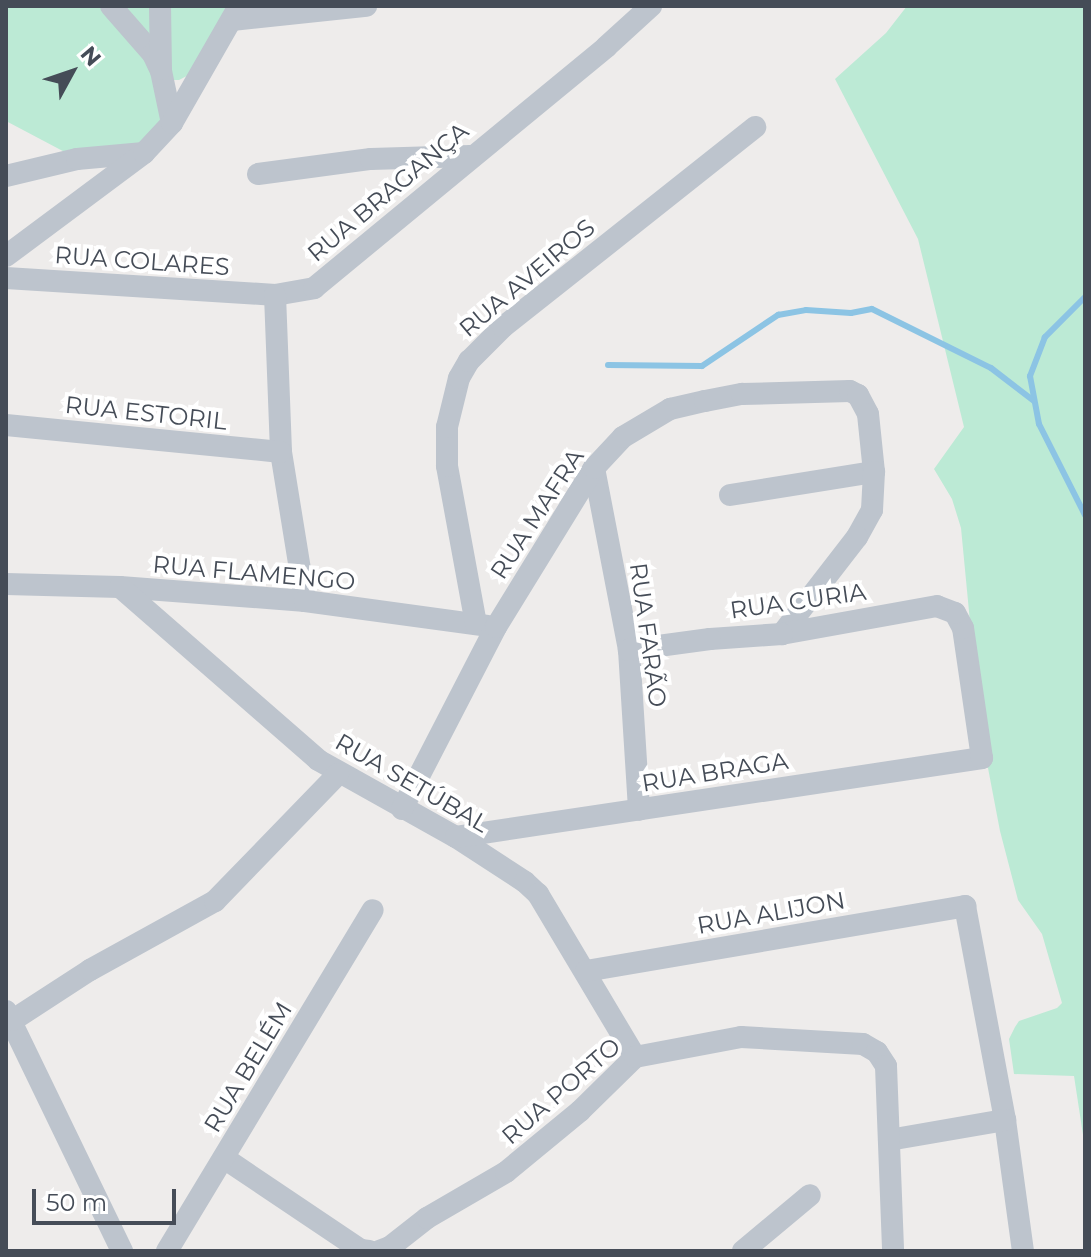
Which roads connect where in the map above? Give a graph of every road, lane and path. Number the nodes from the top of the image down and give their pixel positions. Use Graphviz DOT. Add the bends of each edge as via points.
graph roads {
  1 [pos="111,6"];
  2 [pos="145,6"];
  3 [pos="160,6"];
  4 [pos="366,6"];
  5 [pos="651,6"];
  6 [pos="235,13"];
  7 [pos="157,62"];
  8 [pos="172,123"];
  9 [pos="755,127"];
  10 [pos="144,153"];
  11 [pos="470,156"];
  12 [pos="258,174"];
  13 [pos="6,176"];
  14 [pos="6,256"];
  15 [pos="6,278"];
  16 [pos="275,295"];
  17 [pos="6,425"];
  18 [pos="281,452"];
  19 [pos="594,468"];
  20 [pos="874,472"];
  21 [pos="730,495"];
  22 [pos="6,584"];
  23 [pos="120,587"];
  24 [pos="305,601"];
  25 [pos="486,626"];
  26 [pos="782,634"];
  27 [pos="629,650"];
  28 [pos="982,758"];
  29 [pos="338,774"];
  30 [pos="402,809"];
  31 [pos="639,810"];
  32 [pos="456,837"];
  33 [pos="373,910"];
  34 [pos="586,971"];
  35 [pos="10,1015"];
  36 [pos="635,1057"];
  37 [pos="1005,1120"];
  38 [pos="889,1140"];
  39 [pos="224,1158"];
  40 [pos="810,1195"];
  41 [pos="122,1251"];
  42 [pos="167,1251"];
  43 [pos="369,1251"];
  44 [pos="379,1251"];
  45 [pos="743,1251"];
  46 [pos="893,1251"];
  47 [pos="1023,1251"];
  1 -- 7 [label="street"];
  2 -- 7 [label="street"];
  3 -- 7 [label="street"];
  4 -- 6 [label="street"];
  5 -- 11 [label="street, RUA BRAGANÇA"];
  6 -- 8 [label="street"];
  7 -- 8 [label="street"];
  8 -- 10 [label="street"];
  9 -- 25 [label="street, RUA AVEIROS" via="503,327 459,378 447,427 447,466"];
  10 -- 13 [label="street" via="77,159"];
  10 -- 14 [label="street"];
  11 -- 12 [label="street" via="371,159"];
  11 -- 16 [label="street, RUA BRAGANÇA" via="331,276 301,293"];
  15 -- 16 [label="street, RUA COLARES"];
  16 -- 18 [label="street"];
  17 -- 18 [label="street, RUA ESTORIL"];
  18 -- 24 [label="street"];
  19 -- 20 [label="street, RUA MAFRA" via="623,437 670,409 742,394 836,389 858,395 868,414"];
  19 -- 25 [label="street, RUA MAFRA"];
  19 -- 27 [label="street, RUA FARÃO"];
  20 -- 21 [label="street"];
  20 -- 26 [label="street" via="872,510 857,537"];
  22 -- 23 [label="street, RUA FLAMENGO"];
  23 -- 24 [label="street, RUA FLAMENGO"];
  23 -- 29 [label="street, RUA SETÚBAL"];
  24 -- 25 [label="street, RUA FLAMENGO"];
  25 -- 30 [label="street"];
  26 -- 27 [label="street, RUA CURIA"];
  26 -- 28 [label="street, RUA CURIA" via="937,606 955,613 963,628"];
  27 -- 31 [label="street, RUA FARÃO"];
  28 -- 31 [label="street, RUA BRAGA"];
  29 -- 30 [label="street, RUA SETÚBAL"];
  29 -- 35 [label="street" via="215,901"];
  30 -- 32 [label="street, RUA SETÚBAL"];
  31 -- 32 [label="street, RUA BRAGA"];
  32 -- 34 [label="street, RUA SETÚBAL" via="538,894"];
  33 -- 39 [label="street, RUA BELÉM"];
  34 -- 36 [label="street, RUA SETÚBAL"];
  34 -- 37 [label="street, RUA ALIJON" via="965,906"];
  35 -- 41 [label="street"];
  36 -- 38 [label="street, RUA PORTO" via="741,1037 863,1044 886,1066"];
  36 -- 44 [label="street, RUA PORTO" via="506,1172"];
  37 -- 38 [label="street"];
  37 -- 47 [label="street"];
  38 -- 46 [label="street"];
  39 -- 42 [label="street, RUA BELÉM"];
  39 -- 43 [label="street"];
  40 -- 45 [label="street"];
}
